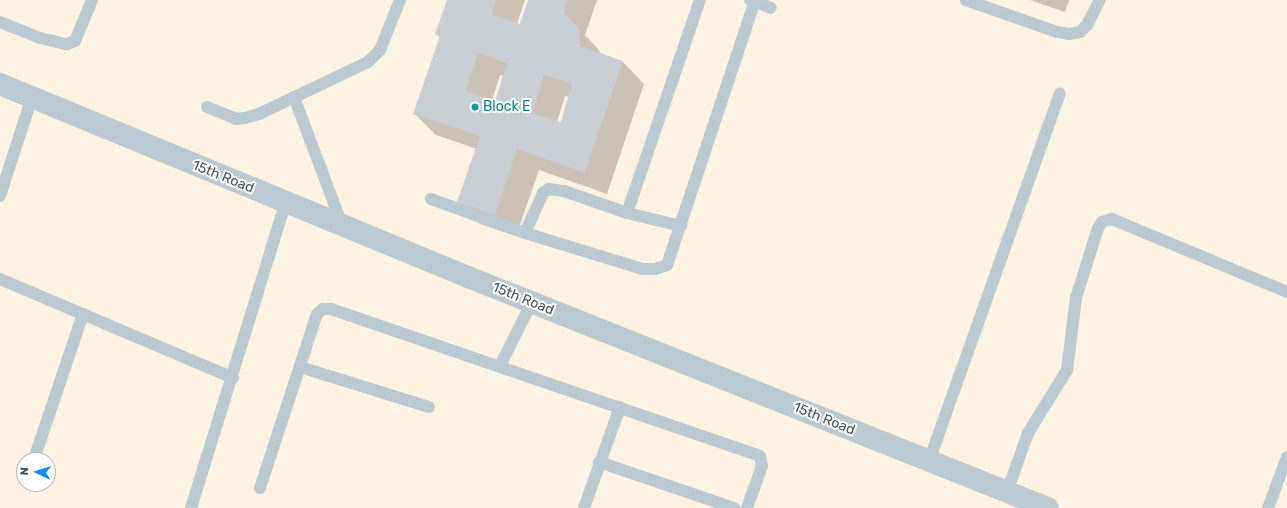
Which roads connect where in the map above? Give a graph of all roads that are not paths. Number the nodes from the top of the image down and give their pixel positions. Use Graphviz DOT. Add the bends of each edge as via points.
graph roads {
  1 [pos="92,0"];
  2 [pos="400,0"];
  3 [pos="700,0"];
  4 [pos="966,0"];
  5 [pos="1100,0"];
  6 [pos="753,1"];
  7 [pos="771,8"];
  8 [pos="0,22"];
  9 [pos="0,84"];
  10 [pos="1060,94"];
  11 [pos="32,97"];
  12 [pos="294,97"];
  13 [pos="207,107"];
  14 [pos="0,196"];
  15 [pos="432,199"];
  16 [pos="286,202"];
  17 [pos="627,213"];
  18 [pos="342,225"];
  19 [pos="681,226"];
  20 [pos="525,233"];
  21 [pos="0,279"];
  22 [pos="1287,292"];
  23 [pos="532,302"];
  24 [pos="83,314"];
  25 [pos="500,366"];
  26 [pos="300,367"];
  27 [pos="233,378"];
  28 [pos="429,407"];
  29 [pos="620,407"];
  30 [pos="36,452"];
  31 [pos="1287,457"];
  32 [pos="929,461"];
  33 [pos="599,462"];
  34 [pos="260,488"];
  35 [pos="1007,492"];
  36 [pos="192,508"];
  37 [pos="584,508"];
  38 [pos="734,508"];
  39 [pos="747,508"];
  40 [pos="1048,508"];
  41 [pos="1268,508"];
  1 -- 8 [label="lane" via="75,42 68,44 40,38"];
  2 -- 12 [label="lane" via="380,50 368,62"];
  3 -- 17 [label="lane"];
  4 -- 5 [label="lane" via="1069,34 1080,32 1087,25"];
  6 -- 7 [label="lane"];
  6 -- 19 [label="lane"];
  9 -- 11 [label="street, 15th Road"];
  10 -- 32 [label="lane"];
  11 -- 14 [label="lane"];
  11 -- 16 [label="street, 15th Road"];
  12 -- 13 [label="lane" via="245,118 236,119"];
  12 -- 18 [label="lane"];
  15 -- 20 [label="lane"];
  16 -- 18 [label="street, 15th Road"];
  16 -- 27 [label="lane"];
  17 -- 19 [label="lane"];
  17 -- 20 [label="lane" via="564,191 549,190 543,193"];
  18 -- 23 [label="street, 15th Road"];
  19 -- 20 [label="lane" via="669,262 663,267 651,270"];
  21 -- 24 [label="lane"];
  22 -- 35 [label="lane" via="1112,219 1102,222 1076,298 1067,370 1028,433"];
  23 -- 25 [label="lane"];
  23 -- 32 [label="street, 15th Road"];
  24 -- 27 [label="lane"];
  24 -- 30 [label="lane"];
  25 -- 26 [label="lane" via="323,309 317,314"];
  25 -- 29 [label="lane"];
  26 -- 28 [label="lane"];
  26 -- 34 [label="lane"];
  27 -- 36 [label="lane"];
  29 -- 33 [label="lane"];
  29 -- 39 [label="lane" via="760,456 762,466"];
  31 -- 41 [label="lane"];
  32 -- 35 [label="street, 15th Road"];
  33 -- 37 [label="lane"];
  33 -- 38 [label="lane"];
  35 -- 40 [label="street, 15th Road"];
}
